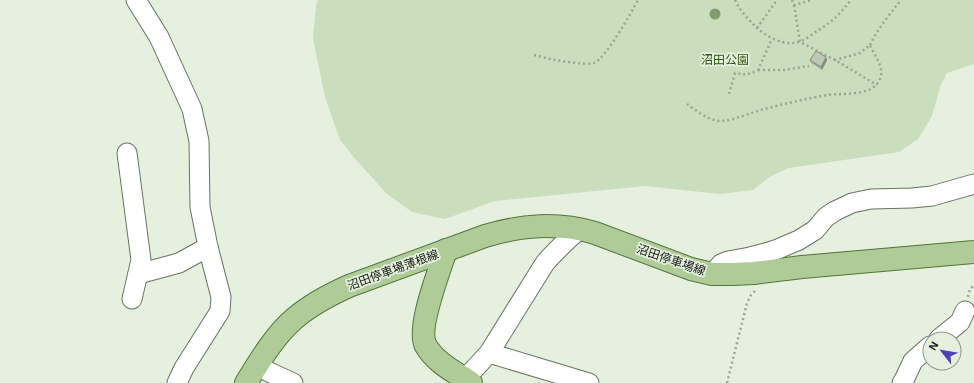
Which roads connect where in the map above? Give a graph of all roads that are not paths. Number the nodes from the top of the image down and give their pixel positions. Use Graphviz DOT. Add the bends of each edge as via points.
graph roads {
  1 [pos="136,0"];
  2 [pos="127,153"];
  3 [pos="974,184"];
  4 [pos="580,228"];
  5 [pos="208,246"];
  6 [pos="446,250"];
  7 [pos="974,252"];
  8 [pos="138,274"];
  9 [pos="712,274"];
  10 [pos="132,299"];
  11 [pos="965,311"];
  12 [pos="949,331"];
  13 [pos="489,353"];
  14 [pos="922,353"];
  15 [pos="251,374"];
  16 [pos="466,382"];
  17 [pos="177,383"];
  18 [pos="293,383"];
  19 [pos="589,383"];
  20 [pos="902,383"];
  1 -- 5 [label="street" via="160,37 192,109 199,141 200,206"];
  2 -- 8 [label="street" via="141,260"];
  3 -- 9 [label="street" via="932,196 871,199 852,203 826,217 814,230 799,240 769,252 728,261 721,264"];
  4 -- 6 [label="main road, 沼田停車場線" via="537,226 503,230"];
  4 -- 9 [label="main road, 沼田停車場線" via="691,269"];
  4 -- 13 [label="street" via="545,262"];
  5 -- 8 [label="street" via="178,263"];
  5 -- 17 [label="street" via="221,297 220,312"];
  6 -- 15 [label="main road, 沼田停車場薄根線" via="330,294 293,320 278,336"];
  6 -- 16 [label="main road, 沼田停車場薄根線" via="424,322 425,344 433,356"];
  7 -- 9 [label="main road, 沼田停車場線"];
  8 -- 10 [label="street"];
  11 -- 12 [label="street" via="960,322"];
  13 -- 16 [label="street"];
  13 -- 19 [label="street"];
  14 -- 20 [label="street" via="913,361"];
  15 -- 18 [label="street"];
}
